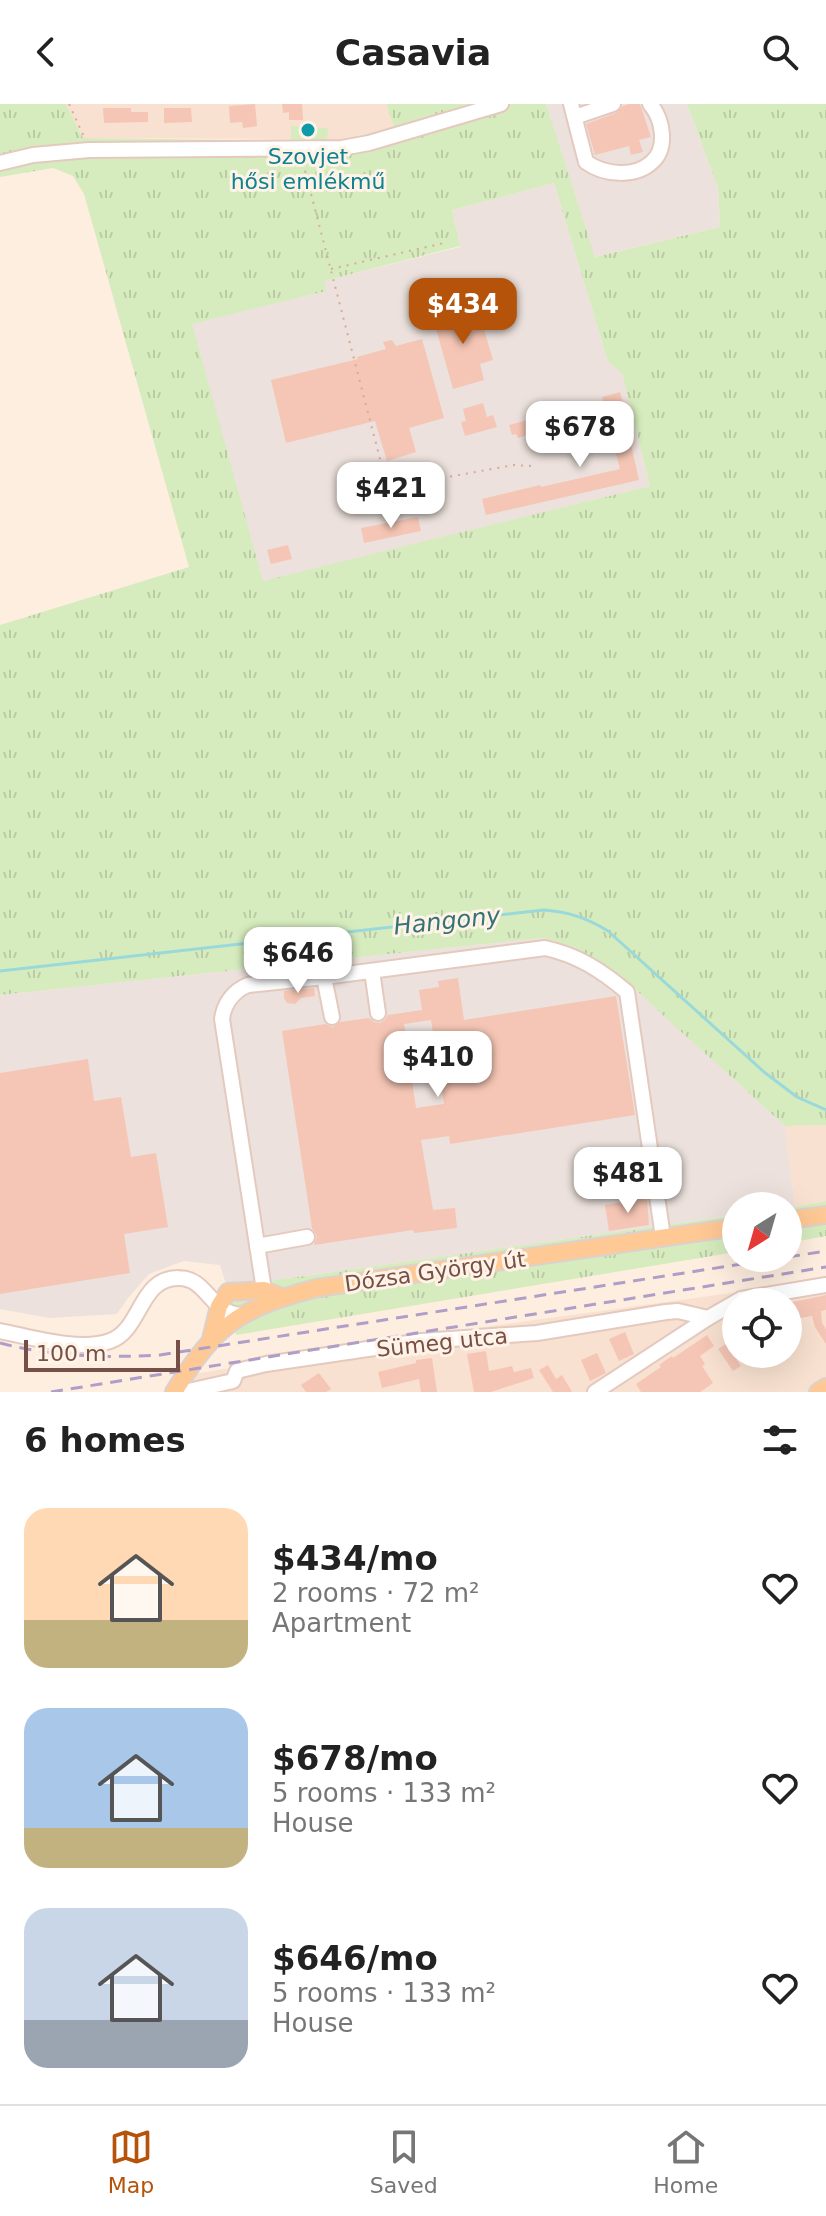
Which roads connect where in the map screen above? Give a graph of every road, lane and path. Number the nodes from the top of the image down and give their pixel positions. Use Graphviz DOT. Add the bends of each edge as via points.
graph roads {
  1 [pos="69,104"];
  2 [pos="501,104"];
  3 [pos="613,104"];
  4 [pos="650,104"];
  5 [pos="573,110"];
  6 [pos="89,150"];
  7 [pos="299,150"];
  8 [pos="0,163"];
  9 [pos="444,243"];
  10 [pos="330,269"];
  11 [pos="532,466"];
  12 [pos="372,971"];
  13 [pos="324,977"];
  14 [pos="378,1013"];
  15 [pos="332,1017"];
  16 [pos="826,1215"];
  17 [pos="802,1218"];
  18 [pos="722,1229"];
  19 [pos="307,1237"];
  20 [pos="663,1237"];
  21 [pos="257,1246"];
  22 [pos="826,1285"];
  23 [pos="264,1290"];
  24 [pos="282,1297"];
  25 [pos="223,1299"];
  26 [pos="240,1315"];
  27 [pos="708,1318"];
  28 [pos="0,1331"];
  29 [pos="210,1341"];
  30 [pos="236,1387"];
  31 [pos="826,1387"];
  32 [pos="174,1392"];
  33 [pos="184,1392"];
  34 [pos="595,1392"];
  35 [pos="818,1392"];
  1 -- 6 [label="path"];
  2 -- 7 [label="street" via="369,143"];
  3 -- 5 [label="street"];
  4 -- 5 [label="street" via="662,133 659,152 644,167 617,173 586,162"];
  6 -- 7 [label="street"];
  6 -- 8 [label="street"];
  7 -- 10 [label="path"];
  9 -- 10 [label="path"];
  10 -- 11 [label="path" via="385,478 409,484"];
  12 -- 13 [label="street"];
  12 -- 14 [label="street"];
  12 -- 20 [label="street" via="545,948 589,964 627,992"];
  13 -- 15 [label="street"];
  13 -- 21 [label="street" via="248,985 232,997 222,1015"];
  16 -- 17 [label="main road"];
  18 -- 20 [label="main road, Dózsa György út"];
  19 -- 21 [label="street"];
  20 -- 24 [label="main road, Dózsa György út"];
  21 -- 23 [label="street"];
  22 -- 27 [label="street" via="741,1299"];
  23 -- 24 [label="main road"];
  23 -- 25 [label="main road"];
  24 -- 26 [label="main road, Dózsa György út"];
  25 -- 26 [label="street" via="229,1312"];
  25 -- 28 [label="street" via="176,1277 151,1289 124,1333 105,1343 79,1345"];
  25 -- 29 [label="main road"];
  26 -- 29 [label="main road, Dózsa György út"];
  27 -- 30 [label="street, Sümeg utca" via="678,1311 537,1333 422,1341 237,1371"];
  27 -- 34 [label="street"];
  29 -- 32 [label="main road, Dózsa György út"];
  30 -- 33 [label="street, Sümeg utca"];
  31 -- 35 [label="main road"];
}
